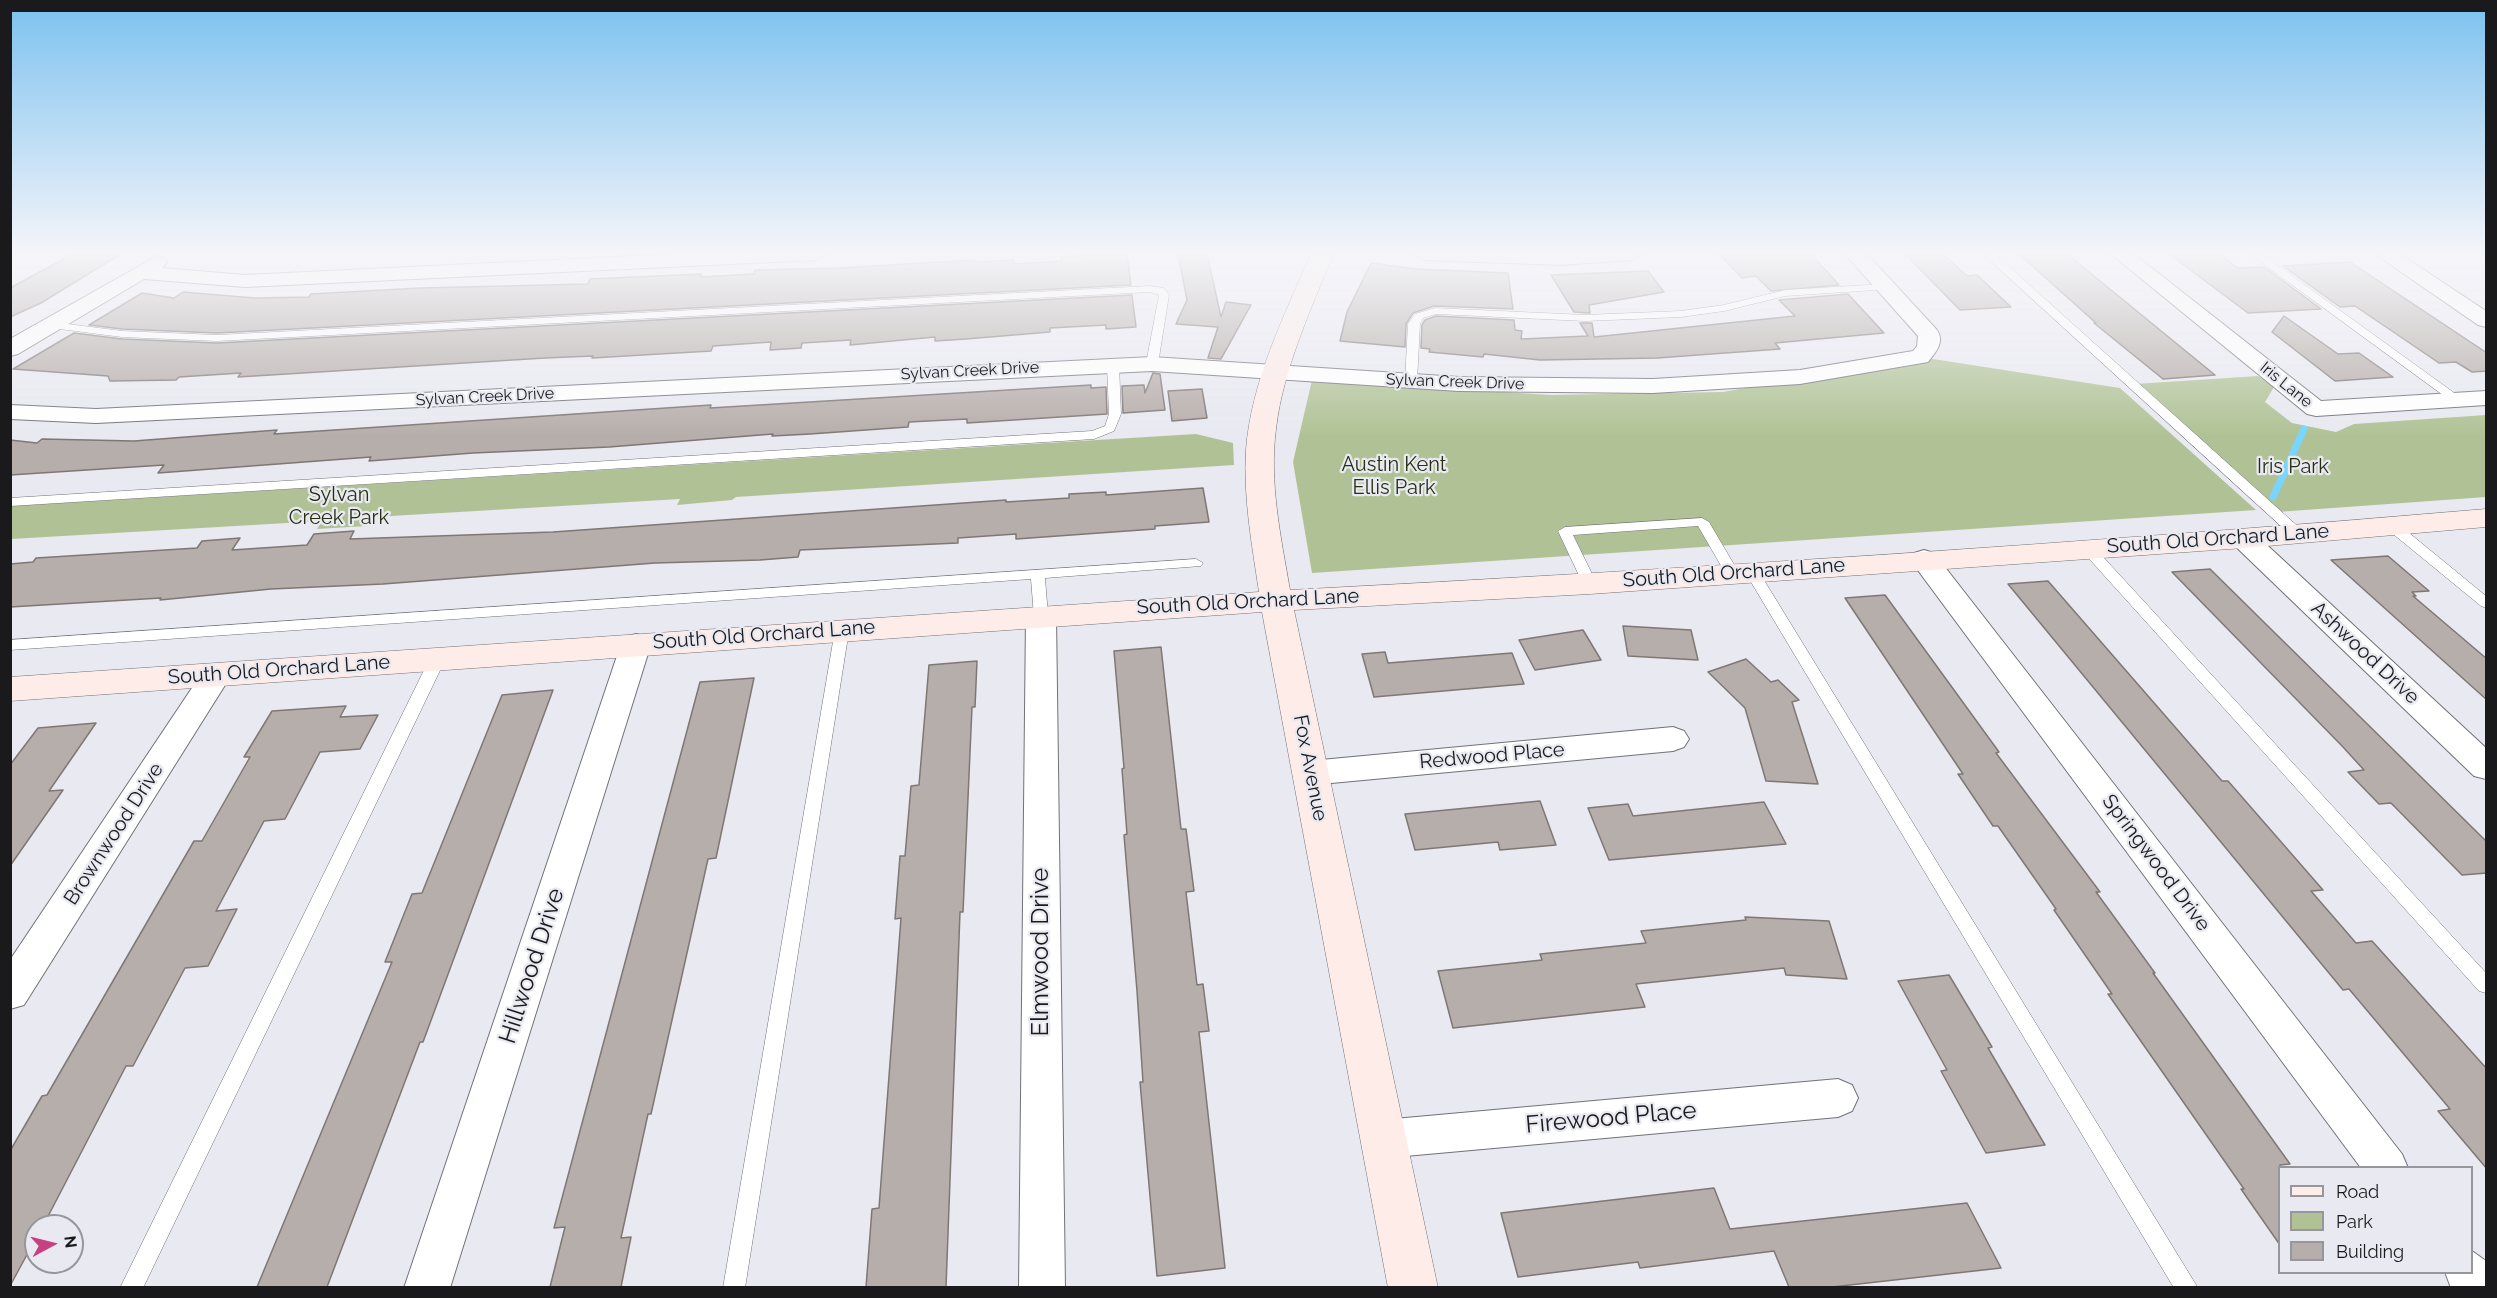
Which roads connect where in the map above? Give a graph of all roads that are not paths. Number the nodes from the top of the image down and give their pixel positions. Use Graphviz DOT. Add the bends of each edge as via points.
graph roads {
  1 [pos="71,315"];
  2 [pos="663,315"];
  3 [pos="1161,315"];
  4 [pos="1299,315"];
  5 [pos="1424,315"];
  6 [pos="1512,315"];
  7 [pos="1665,315"];
  8 [pos="1911,315"];
  9 [pos="2055,315"];
  10 [pos="2197,315"];
  11 [pos="2339,315"];
  12 [pos="52,326"];
  13 [pos="10,349"];
  14 [pos="1152,364"];
  15 [pos="1113,365"];
  16 [pos="1278,371"];
  17 [pos="1411,381"];
  18 [pos="2487,398"];
  19 [pos="2458,399"];
  20 [pos="10,412"];
  21 [pos="10,502"];
  22 [pos="2487,518"];
  23 [pos="2392,526"];
  24 [pos="2298,534"];
  25 [pos="2244,538"];
  26 [pos="2088,549"];
  27 [pos="1924,559"];
  28 [pos="1196,563"];
  29 [pos="1742,572"];
  30 [pos="1038,574"];
  31 [pos="1590,584"];
  32 [pos="1276,600"];
  33 [pos="2487,603"];
  34 [pos="1041,616"];
  35 [pos="842,630"];
  36 [pos="636,644"];
  37 [pos="10,645"];
  38 [pos="438,658"];
  39 [pos="217,674"];
  40 [pos="10,689"];
  41 [pos="1673,739"];
  42 [pos="2487,767"];
  43 [pos="1310,772"];
  44 [pos="2487,986"];
  45 [pos="10,993"];
  46 [pos="1838,1098"];
  47 [pos="1383,1139"];
  48 [pos="2386,1166"];
  49 [pos="2469,1274"];
  50 [pos="131,1287"];
  51 [pos="427,1287"];
  52 [pos="734,1287"];
  53 [pos="1042,1287"];
  54 [pos="1413,1287"];
  55 [pos="2187,1287"];
  56 [pos="2479,1287"];
  1 -- 12 [label="street"];
  2 -- 12 [label="lane" via="217,338"];
  3 -- 14 [label="lane"];
  4 -- 16 [label="street, Fox Avenue"];
  5 -- 17 [label="lane" via="1414,324"];
  6 -- 7 [label="lane" via="1585,318"];
  8 -- 17 [label="street, Sylvan Creek Drive" via="1929,335 1928,346 1920,357 1800,377 1653,386"];
  9 -- 24 [label="lane"];
  10 -- 19 [label="street, Iris Lane" via="2316,409"];
  11 -- 19 [label="lane"];
  12 -- 13 [label="street"];
  14 -- 15 [label="street, Sylvan Creek Drive"];
  14 -- 16 [label="street, Sylvan Creek Drive"];
  15 -- 20 [label="street, Sylvan Creek Drive" via="96,416"];
  15 -- 21 [label="lane" via="1115,414 1110,428 1094,435"];
  16 -- 17 [label="street, Sylvan Creek Drive"];
  16 -- 32 [label="street, Fox Avenue" via="1264,418 1260,449 1262,514"];
  18 -- 19 [label="street, Iris Lane"];
  22 -- 23 [label="street, South Old Orchard Lane"];
  23 -- 24 [label="street, South Old Orchard Lane"];
  23 -- 33 [label="lane"];
  24 -- 25 [label="street, South Old Orchard Lane"];
  25 -- 26 [label="street, South Old Orchard Lane"];
  25 -- 42 [label="street, Ashwood Drive"];
  26 -- 27 [label="street, South Old Orchard Lane"];
  26 -- 44 [label="lane"];
  27 -- 29 [label="street, South Old Orchard Lane"];
  27 -- 48 [label="street, Springwood Drive"];
  28 -- 30 [label="lane"];
  29 -- 31 [label="street, South Old Orchard Lane"];
  29 -- 31 [label="lane" via="1702,522 1565,531"];
  29 -- 55 [label="lane"];
  30 -- 34 [label="lane"];
  30 -- 37 [label="lane"];
  31 -- 32 [label="street, South Old Orchard Lane"];
  32 -- 34 [label="street, South Old Orchard Lane"];
  32 -- 43 [label="street, Fox Avenue"];
  34 -- 35 [label="street, South Old Orchard Lane"];
  34 -- 53 [label="street, Elmwood Drive"];
  35 -- 36 [label="street, South Old Orchard Lane"];
  35 -- 52 [label="lane"];
  36 -- 38 [label="street, South Old Orchard Lane"];
  36 -- 51 [label="street, Hillwood Drive"];
  38 -- 39 [label="street, South Old Orchard Lane"];
  38 -- 50 [label="lane"];
  39 -- 40 [label="street, South Old Orchard Lane"];
  39 -- 45 [label="street, Brownwood Drive"];
  41 -- 43 [label="street, Redwood Place"];
  43 -- 47 [label="street, Fox Avenue"];
  46 -- 47 [label="street, Firewood Place"];
  47 -- 54 [label="street, Fox Avenue"];
  49 -- 56 [label="street"];
}
